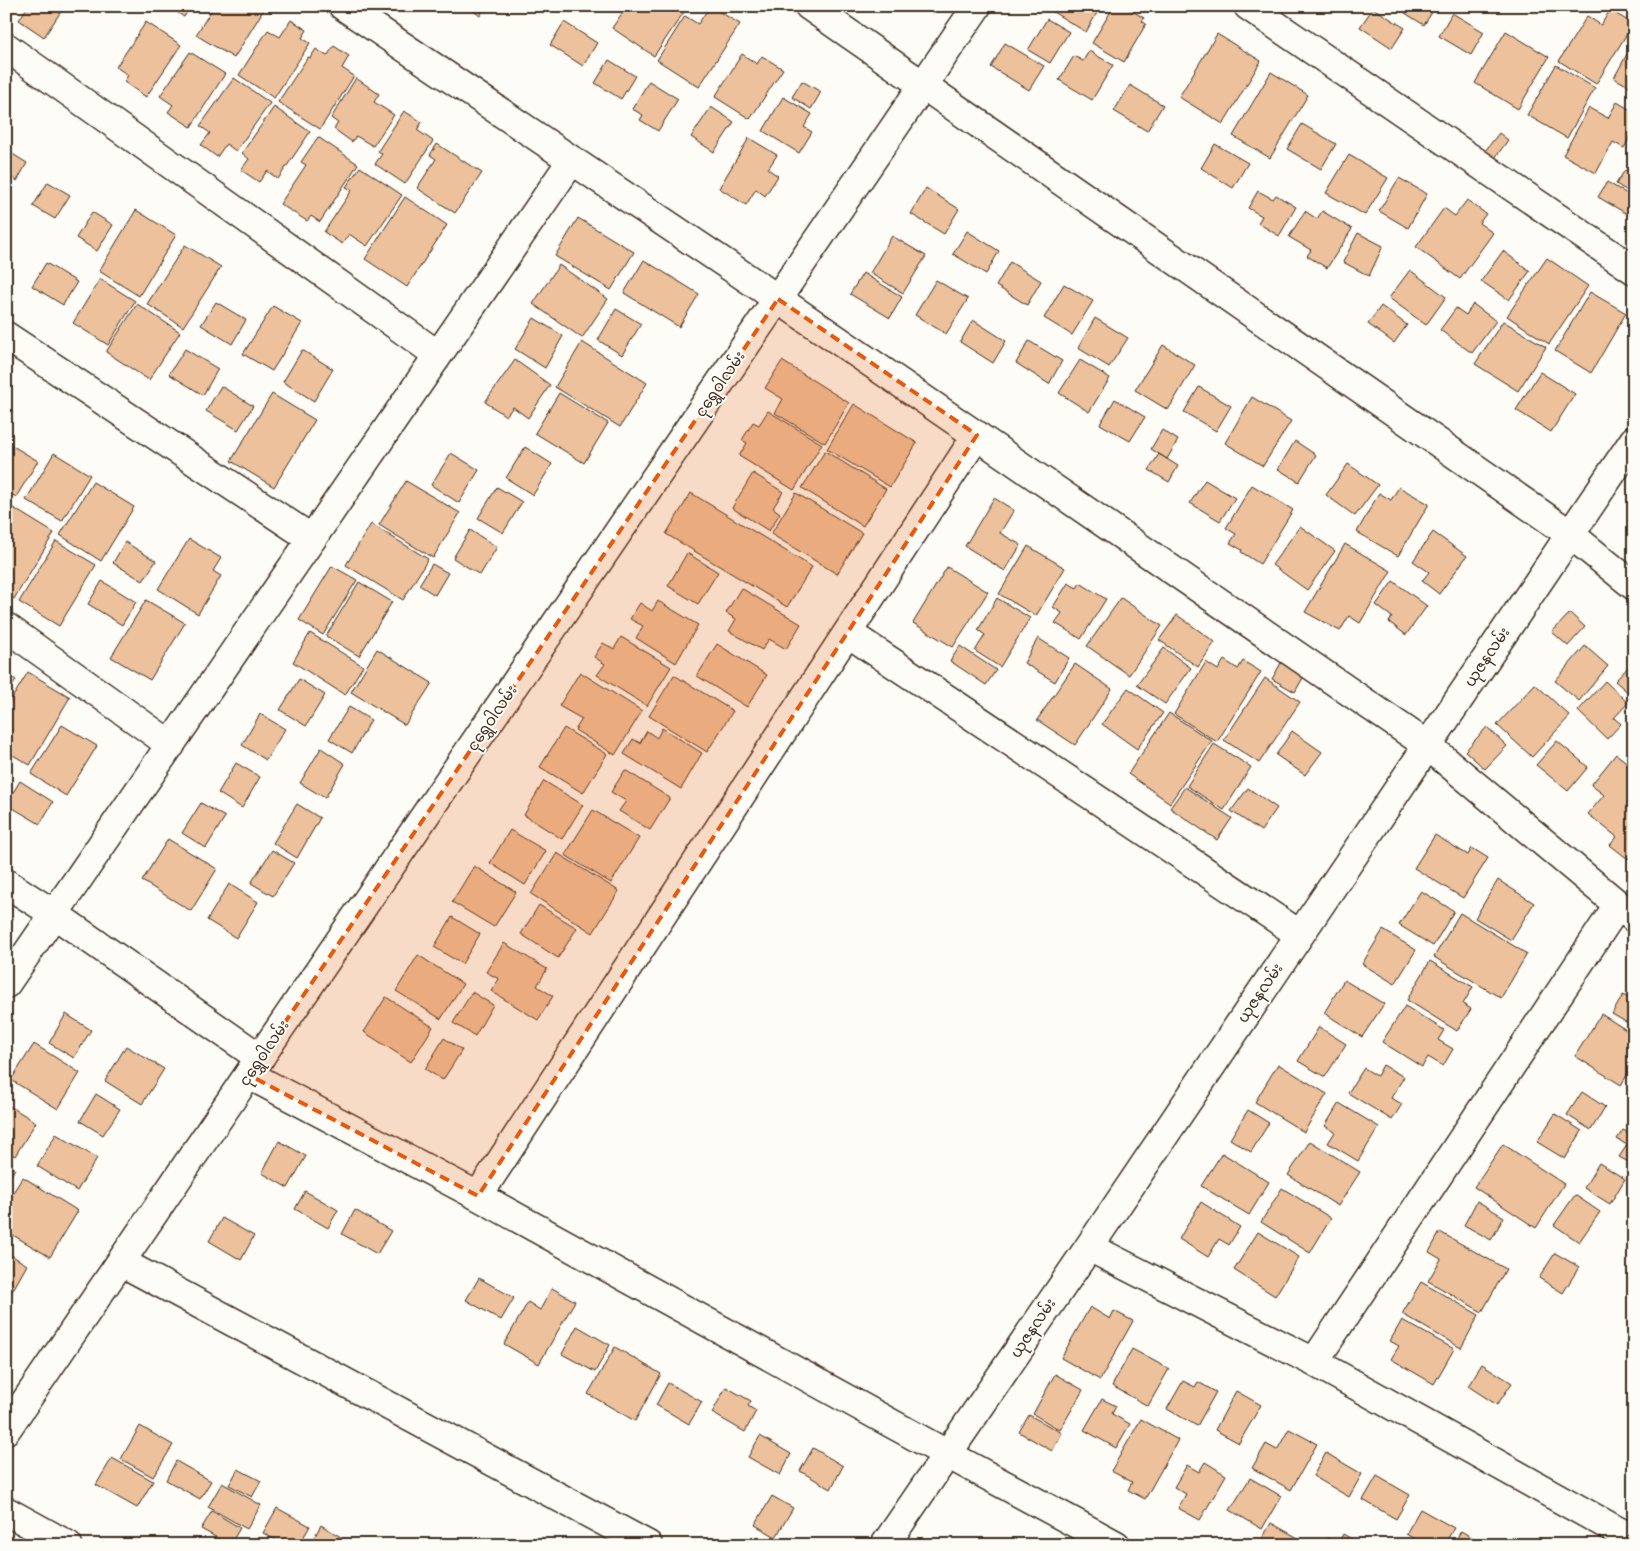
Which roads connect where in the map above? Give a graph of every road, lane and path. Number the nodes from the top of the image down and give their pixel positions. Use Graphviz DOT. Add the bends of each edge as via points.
graph roads {
  1 [pos="342,6"];
  2 [pos="809,6"];
  3 [pos="977,6"];
  4 [pos="1248,6"];
  5 [pos="1278,15"];
  6 [pos="6,47"];
  7 [pos="924,85"];
  8 [pos="572,160"];
  9 [pos="1634,270"];
  10 [pos="778,299"];
  11 [pos="6,336"];
  12 [pos="438,355"];
  13 [pos="977,435"];
  14 [pos="1634,440"];
  15 [pos="1570,534"];
  16 [pos="312,540"];
  17 [pos="1634,586"];
  18 [pos="6,627"];
  19 [pos="848,633"];
  20 [pos="171,745"];
  21 [pos="1427,745"];
  22 [pos="6,883"];
  23 [pos="1626,912"];
  24 [pos="54,914"];
  25 [pos="1299,934"];
  26 [pos="6,984"];
  27 [pos="254,1067"];
  28 [pos="478,1196"];
  29 [pos="1089,1246"];
  30 [pos="121,1262"];
  31 [pos="1314,1362"];
  32 [pos="6,1430"];
  33 [pos="947,1454"];
  34 [pos="6,1512"];
  35 [pos="1634,1540"];
  36 [pos="68,1545"];
  37 [pos="648,1545"];
  38 [pos="885,1545"];
  39 [pos="1116,1545"];
  1 -- 8 [label="street"];
  2 -- 7 [label="street"];
  3 -- 7 [label="street, ငုရွှေဝါလမ်း"];
  4 -- 5 [label="street"];
  5 -- 9 [label="street"];
  6 -- 12 [label="street"];
  7 -- 10 [label="street, ငုရွှေဝါလမ်း"];
  7 -- 15 [label="street"];
  8 -- 10 [label="street"];
  8 -- 12 [label="street"];
  10 -- 13 [label="street"];
  10 -- 27 [label="street, ငုရွှေဝါလမ်း"];
  11 -- 16 [label="street"];
  12 -- 16 [label="street"];
  13 -- 19 [label="street"];
  13 -- 21 [label="street"];
  14 -- 15 [label="street, ယုဇနလမ်း"];
  15 -- 17 [label="street"];
  15 -- 21 [label="street, ယုဇနလမ်း"];
  16 -- 20 [label="street"];
  18 -- 20 [label="street"];
  19 -- 25 [label="street"];
  19 -- 28 [label="street"];
  20 -- 24 [label="street"];
  21 -- 23 [label="street"];
  21 -- 25 [label="street, ယုဇနလမ်း"];
  22 -- 24 [label="street"];
  23 -- 31 [label="street"];
  24 -- 26 [label="street"];
  24 -- 27 [label="street"];
  25 -- 29 [label="street, ယုဇနလမ်း"];
  27 -- 28 [label="street"];
  27 -- 30 [label="street, ငုရွှေဝါလမ်း"];
  28 -- 33 [label="street"];
  29 -- 31 [label="street"];
  29 -- 33 [label="street, ယုဇနလမ်း"];
  30 -- 32 [label="street, ငုရွှေဝါလမ်း"];
  30 -- 37 [label="street"];
  31 -- 35 [label="street"];
  33 -- 38 [label="street, ယုဇနလမ်း"];
  33 -- 39 [label="street"];
  34 -- 36 [label="street"];
}
